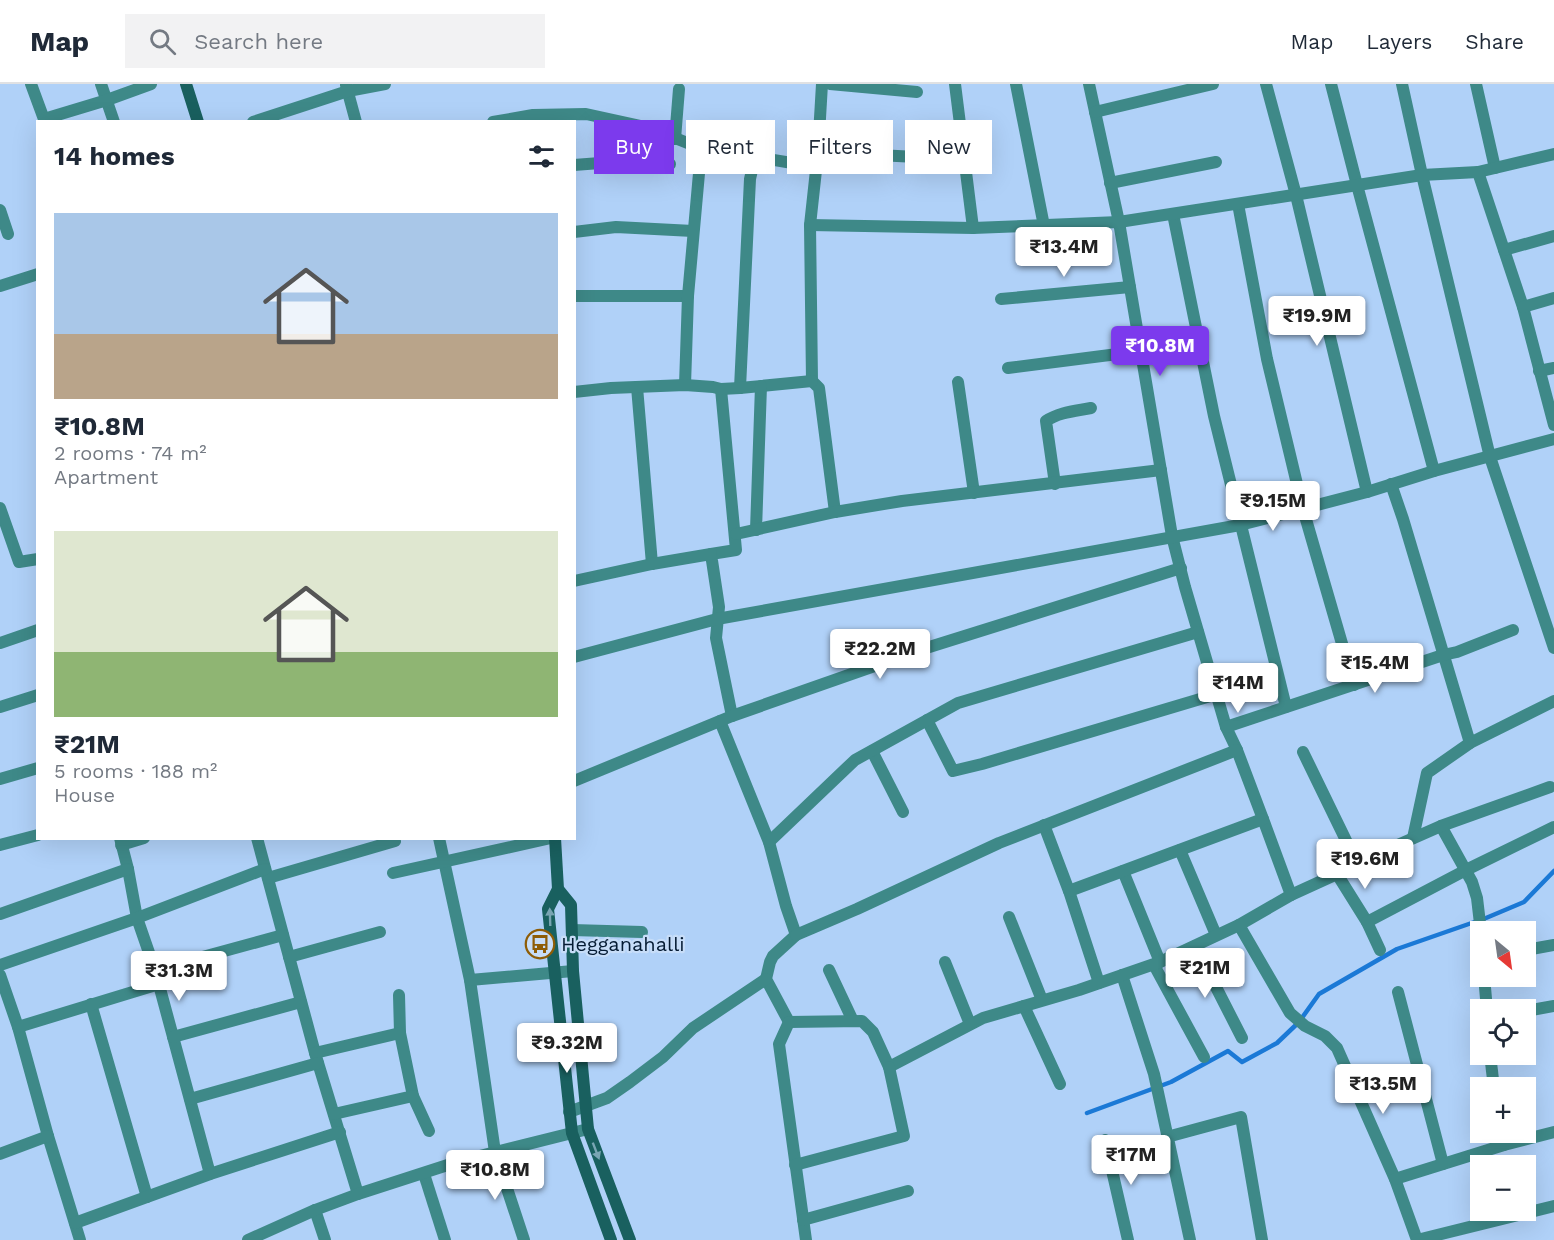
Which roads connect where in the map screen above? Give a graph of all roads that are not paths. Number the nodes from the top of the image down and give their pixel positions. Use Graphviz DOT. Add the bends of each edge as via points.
graph roads {
  1 [pos="31,84"];
  2 [pos="101,84"];
  3 [pos="151,84"];
  4 [pos="186,84"];
  5 [pos="385,84"];
  6 [pos="822,84"];
  7 [pos="830,84"];
  8 [pos="955,84"];
  9 [pos="1016,84"];
  10 [pos="1089,84"];
  11 [pos="1213,84"];
  12 [pos="1266,84"];
  13 [pos="1331,84"];
  14 [pos="1402,84"];
  15 [pos="1476,84"];
  16 [pos="347,88"];
  17 [pos="679,89"];
  18 [pos="917,92"];
  19 [pos="107,100"];
  20 [pos="1095,111"];
  21 [pos="44,120"];
  22 [pos="113,120"];
  23 [pos="197,120"];
  24 [pos="259,120"];
  25 [pos="355,120"];
  26 [pos="503,120"];
  27 [pos="820,120"];
  28 [pos="675,139"];
  29 [pos="686,143"];
  30 [pos="1554,154"];
  31 [pos="1216,162"];
  32 [pos="594,163"];
  33 [pos="576,165"];
  34 [pos="1495,168"];
  35 [pos="1478,172"];
  36 [pos="698,174"];
  37 [pos="751,174"];
  38 [pos="815,174"];
  39 [pos="1422,175"];
  40 [pos="1110,183"];
  41 [pos="1356,185"];
  42 [pos="1296,195"];
  43 [pos="1238,204"];
  44 [pos="0,210"];
  45 [pos="1173,214"];
  46 [pos="1119,222"];
  47 [pos="810,225"];
  48 [pos="1044,226"];
  49 [pos="973,228"];
  50 [pos="693,231"];
  51 [pos="576,232"];
  52 [pos="8,234"];
  53 [pos="1554,236"];
  54 [pos="1504,249"];
  55 [pos="36,275"];
  56 [pos="0,286"];
  57 [pos="1130,287"];
  58 [pos="576,296"];
  59 [pos="688,296"];
  60 [pos="1554,298"];
  61 [pos="1001,299"];
  62 [pos="1523,307"];
  63 [pos="1141,351"];
  64 [pos="1008,368"];
  65 [pos="1554,368"];
  66 [pos="1539,371"];
  67 [pos="812,381"];
  68 [pos="958,382"];
  69 [pos="685,385"];
  70 [pos="760,386"];
  71 [pos="638,387"];
  72 [pos="740,388"];
  73 [pos="721,389"];
  74 [pos="576,392"];
  75 [pos="1091,408"];
  76 [pos="1554,425"];
  77 [pos="1554,439"];
  78 [pos="1490,457"];
  79 [pos="1161,470"];
  80 [pos="1434,471"];
  81 [pos="1055,484"];
  82 [pos="1391,484"];
  83 [pos="1367,492"];
  84 [pos="974,493"];
  85 [pos="0,508"];
  86 [pos="1303,509"];
  87 [pos="835,512"];
  88 [pos="1240,525"];
  89 [pos="756,530"];
  90 [pos="736,534"];
  91 [pos="1172,537"];
  92 [pos="711,554"];
  93 [pos="36,559"];
  94 [pos="652,564"];
  95 [pos="1181,568"];
  96 [pos="576,581"];
  97 [pos="717,619"];
  98 [pos="1513,630"];
  99 [pos="36,631"];
  100 [pos="1198,632"];
  101 [pos="0,643"];
  102 [pos="1554,648"];
  103 [pos="1443,655"];
  104 [pos="576,656"];
  105 [pos="1354,685"];
  106 [pos="1216,694"];
  107 [pos="36,696"];
  108 [pos="1554,701"];
  109 [pos="0,707"];
  110 [pos="1286,707"];
  111 [pos="726,719"];
  112 [pos="927,720"];
  113 [pos="1226,727"];
  114 [pos="1470,742"];
  115 [pos="1237,750"];
  116 [pos="872,751"];
  117 [pos="1303,752"];
  118 [pos="36,769"];
  119 [pos="0,778"];
  120 [pos="576,780"];
  121 [pos="1550,787"];
  122 [pos="903,812"];
  123 [pos="1263,819"];
  124 [pos="1044,825"];
  125 [pos="1441,826"];
  126 [pos="1554,827"];
  127 [pos="36,836"];
  128 [pos="1413,838"];
  129 [pos="258,840"];
  130 [pos="395,840"];
  131 [pos="439,840"];
  132 [pos="544,840"];
  133 [pos="553,840"];
  134 [pos="121,842"];
  135 [pos="769,843"];
  136 [pos="0,845"];
  137 [pos="1180,850"];
  138 [pos="444,862"];
  139 [pos="1357,863"];
  140 [pos="128,869"];
  141 [pos="1466,870"];
  142 [pos="1123,871"];
  143 [pos="266,873"];
  144 [pos="393,873"];
  145 [pos="1337,874"];
  146 [pos="558,889"];
  147 [pos="1069,891"];
  148 [pos="1291,895"];
  149 [pos="0,914"];
  150 [pos="1009,917"];
  151 [pos="138,918"];
  152 [pos="1479,921"];
  153 [pos="1367,922"];
  154 [pos="1239,925"];
  155 [pos="572,930"];
  156 [pos="380,932"];
  157 [pos="642,932"];
  158 [pos="283,934"];
  159 [pos="796,935"];
  160 [pos="1216,935"];
  161 [pos="1554,945"];
  162 [pos="1195,946"];
  163 [pos="1536,948"];
  164 [pos="1380,950"];
  165 [pos="289,957"];
  166 [pos="945,962"];
  167 [pos="1157,964"];
  168 [pos="0,965"];
  169 [pos="155,970"];
  170 [pos="829,970"];
  171 [pos="573,971"];
  172 [pos="555,972"];
  173 [pos="0,975"];
  174 [pos="1122,975"];
  175 [pos="766,979"];
  176 [pos="470,980"];
  177 [pos="1099,983"];
  178 [pos="159,984"];
  179 [pos="1398,992"];
  180 [pos="399,995"];
  181 [pos="1042,1000"];
  182 [pos="302,1002"];
  183 [pos="91,1004"];
  184 [pos="1024,1006"];
  185 [pos="1554,1006"];
  186 [pos="1536,1009"];
  187 [pos="853,1021"];
  188 [pos="789,1022"];
  189 [pos="970,1024"];
  190 [pos="18,1027"];
  191 [pos="400,1033"];
  192 [pos="173,1036"];
  193 [pos="1242,1038"];
  194 [pos="1204,1057"];
  195 [pos="317,1058"];
  196 [pos="889,1067"];
  197 [pos="1060,1084"];
  198 [pos="413,1096"];
  199 [pos="190,1100"];
  200 [pos="585,1107"];
  201 [pos="569,1112"];
  202 [pos="334,1114"];
  203 [pos="588,1129"];
  204 [pos="429,1131"];
  205 [pos="340,1132"];
  206 [pos="1554,1132"];
  207 [pos="572,1133"];
  208 [pos="1536,1134"];
  209 [pos="48,1136"];
  210 [pos="1167,1137"];
  211 [pos="1105,1140"];
  212 [pos="1493,1143"];
  213 [pos="495,1152"];
  214 [pos="0,1154"];
  215 [pos="1443,1164"];
  216 [pos="795,1165"];
  217 [pos="210,1174"];
  218 [pos="424,1174"];
  219 [pos="1395,1179"];
  220 [pos="909,1191"];
  221 [pos="358,1194"];
  222 [pos="147,1197"];
  223 [pos="1554,1206"];
  224 [pos="315,1210"];
  225 [pos="802,1220"];
  226 [pos="75,1223"];
  227 [pos="253,1239"];
  228 [pos="80,1240"];
  229 [pos="325,1240"];
  230 [pos="446,1240"];
  231 [pos="524,1240"];
  232 [pos="611,1240"];
  233 [pos="630,1240"];
  234 [pos="806,1240"];
  235 [pos="1128,1240"];
  236 [pos="1190,1240"];
  237 [pos="1262,1240"];
  238 [pos="1417,1240"];
  1 -- 21 [label="street"];
  2 -- 19 [label="street"];
  3 -- 19 [label="street"];
  4 -- 23 [label="main road"];
  5 -- 16 [label="street"];
  6 -- 27 [label="street"];
  7 -- 18 [label="street"];
  8 -- 49 [label="street"];
  9 -- 48 [label="street"];
  10 -- 20 [label="street"];
  11 -- 20 [label="street"];
  12 -- 42 [label="street"];
  13 -- 41 [label="street"];
  14 -- 39 [label="street"];
  15 -- 34 [label="street"];
  16 -- 24 [label="street"];
  16 -- 25 [label="street"];
  17 -- 28 [label="street"];
  19 -- 21 [label="street"];
  19 -- 22 [label="street"];
  20 -- 40 [label="street"];
  26 -- 28 [label="street" via="533,114 586,114 650,128"];
  28 -- 29 [label="street"];
  30 -- 34 [label="street"];
  31 -- 40 [label="street"];
  32 -- 33 [label="street"];
  34 -- 35 [label="street"];
  35 -- 39 [label="street"];
  35 -- 54 [label="street"];
  36 -- 50 [label="street"];
  37 -- 72 [label="street"];
  38 -- 47 [label="street"];
  39 -- 41 [label="street"];
  39 -- 78 [label="street"];
  40 -- 46 [label="street"];
  41 -- 42 [label="street"];
  41 -- 80 [label="street"];
  42 -- 43 [label="street"];
  42 -- 83 [label="street"];
  43 -- 45 [label="street"];
  43 -- 86 [label="street" via="1267,359"];
  44 -- 52 [label="street"];
  45 -- 46 [label="street"];
  45 -- 88 [label="street"];
  46 -- 48 [label="street"];
  46 -- 57 [label="street"];
  47 -- 49 [label="street"];
  47 -- 67 [label="street"];
  48 -- 49 [label="street"];
  50 -- 51 [label="street" via="616,226"];
  50 -- 59 [label="street"];
  53 -- 54 [label="street"];
  54 -- 62 [label="street"];
  55 -- 56 [label="street"];
  57 -- 61 [label="street"];
  57 -- 63 [label="street"];
  58 -- 59 [label="street"];
  59 -- 69 [label="street"];
  60 -- 62 [label="street"];
  62 -- 66 [label="street"];
  63 -- 64 [label="street"];
  63 -- 79 [label="street"];
  65 -- 66 [label="street"];
  66 -- 76 [label="street"];
  67 -- 70 [label="street"];
  67 -- 87 [label="street" via="819,388"];
  68 -- 84 [label="street"];
  69 -- 71 [label="street"];
  69 -- 73 [label="street"];
  70 -- 72 [label="street"];
  70 -- 89 [label="street"];
  71 -- 74 [label="street"];
  71 -- 94 [label="street"];
  72 -- 73 [label="street"];
  73 -- 90 [label="street"];
  75 -- 81 [label="street" via="1046,421"];
  77 -- 78 [label="street"];
  78 -- 80 [label="street"];
  78 -- 102 [label="street"];
  79 -- 81 [label="street"];
  79 -- 91 [label="street"];
  80 -- 82 [label="street"];
  81 -- 84 [label="street"];
  82 -- 83 [label="street"];
  82 -- 103 [label="street"];
  83 -- 86 [label="street"];
  84 -- 87 [label="street"];
  85 -- 93 [label="street" via="20,562"];
  86 -- 88 [label="street"];
  86 -- 105 [label="street"];
  87 -- 89 [label="street"];
  88 -- 91 [label="street"];
  88 -- 110 [label="street"];
  89 -- 90 [label="street"];
  90 -- 92 [label="street" via="736,550"];
  91 -- 95 [label="street"];
  91 -- 97 [label="street"];
  92 -- 94 [label="street"];
  92 -- 97 [label="street" via="719,607"];
  94 -- 96 [label="street"];
  95 -- 100 [label="street"];
  95 -- 111 [label="street" via="923,649"];
  97 -- 104 [label="street"];
  97 -- 111 [label="street"];
  98 -- 103 [label="street"];
  99 -- 101 [label="street"];
  100 -- 106 [label="street"];
  100 -- 112 [label="street" via="958,703"];
  103 -- 105 [label="street"];
  103 -- 114 [label="street"];
  105 -- 110 [label="street"];
  106 -- 112 [label="street" via="953,771"];
  106 -- 113 [label="street"];
  107 -- 109 [label="street"];
  108 -- 114 [label="street"];
  110 -- 113 [label="street"];
  111 -- 120 [label="street"];
  111 -- 135 [label="street"];
  112 -- 116 [label="street"];
  113 -- 115 [label="street"];
  114 -- 128 [label="street" via="1426,774"];
  115 -- 123 [label="street"];
  115 -- 124 [label="street"];
  116 -- 122 [label="street"];
  116 -- 135 [label="street" via="855,760"];
  117 -- 139 [label="street"];
  118 -- 119 [label="street"];
  121 -- 125 [label="street"];
  123 -- 137 [label="street"];
  123 -- 148 [label="street"];
  124 -- 147 [label="street"];
  124 -- 159 [label="street"];
  125 -- 128 [label="street"];
  125 -- 141 [label="street"];
  126 -- 141 [label="street"];
  127 -- 136 [label="street"];
  128 -- 139 [label="street"];
  129 -- 143 [label="street"];
  130 -- 143 [label="street"];
  131 -- 138 [label="street"];
  132 -- 138 [label="street"];
  133 -- 146 [label="main road"];
  134 -- 140 [label="street"];
  135 -- 159 [label="street"];
  137 -- 142 [label="street"];
  137 -- 160 [label="street"];
  138 -- 144 [label="street"];
  138 -- 176 [label="street"];
  139 -- 145 [label="street"];
  140 -- 149 [label="street"];
  140 -- 151 [label="street"];
  141 -- 152 [label="street" via="1477,898"];
  141 -- 153 [label="street"];
  142 -- 147 [label="street"];
  142 -- 167 [label="street"];
  143 -- 151 [label="street"];
  143 -- 158 [label="street"];
  145 -- 148 [label="street"];
  145 -- 153 [label="street"];
  146 -- 155 [label="main road" via="571,905"];
  172 -- 146 [label="main road, one-way" via="548,909"];
  147 -- 177 [label="street"];
  148 -- 154 [label="street"];
  150 -- 181 [label="street"];
  151 -- 168 [label="street"];
  151 -- 169 [label="street"];
  153 -- 164 [label="street"];
  154 -- 160 [label="street"];
  154 -- 219 [label="street" via="1290,1012 1337,1048"];
  155 -- 157 [label="street"];
  155 -- 171 [label="main road"];
  156 -- 165 [label="street"];
  158 -- 165 [label="street"];
  158 -- 169 [label="street"];
  159 -- 175 [label="street" via="772,956"];
  160 -- 162 [label="street"];
  161 -- 163 [label="street"];
  162 -- 167 [label="street"];
  162 -- 193 [label="street"];
  165 -- 182 [label="street"];
  166 -- 189 [label="street"];
  167 -- 174 [label="street"];
  167 -- 194 [label="street"];
  169 -- 178 [label="street"];
  170 -- 187 [label="street"];
  171 -- 172 [label="street"];
  171 -- 200 [label="main road"];
  172 -- 176 [label="street"];
  172 -- 201 [label="main road"];
  173 -- 190 [label="street"];
  174 -- 177 [label="street"];
  174 -- 210 [label="street" via="1155,1081"];
  175 -- 188 [label="street"];
  175 -- 200 [label="street" via="693,1029 630,1082"];
  176 -- 213 [label="street"];
  177 -- 181 [label="street"];
  178 -- 183 [label="street"];
  178 -- 192 [label="street"];
  179 -- 215 [label="street"];
  180 -- 191 [label="street"];
  181 -- 184 [label="street"];
  182 -- 192 [label="street"];
  182 -- 195 [label="street"];
  183 -- 190 [label="street"];
  183 -- 222 [label="street"];
  184 -- 189 [label="street"];
  184 -- 197 [label="street"];
  185 -- 186 [label="street"];
  187 -- 188 [label="street"];
  187 -- 196 [label="street" via="862,1021 873,1032"];
  188 -- 216 [label="street" via="779,1044"];
  189 -- 196 [label="street"];
  190 -- 209 [label="street"];
  191 -- 195 [label="street"];
  191 -- 198 [label="street"];
  192 -- 199 [label="street"];
  195 -- 199 [label="street"];
  195 -- 202 [label="street"];
  196 -- 216 [label="street" via="904,1136"];
  198 -- 202 [label="street"];
  198 -- 204 [label="street"];
  199 -- 217 [label="street"];
  200 -- 201 [label="street"];
  200 -- 203 [label="main road"];
  201 -- 207 [label="main road"];
  202 -- 205 [label="street"];
  203 -- 207 [label="street"];
  203 -- 233 [label="main road, one-way"];
  205 -- 217 [label="street"];
  205 -- 221 [label="street"];
  206 -- 208 [label="street"];
  207 -- 213 [label="street"];
  207 -- 232 [label="main road"];
  209 -- 214 [label="street"];
  209 -- 226 [label="street"];
  210 -- 236 [label="street"];
  210 -- 237 [label="street" via="1241,1118"];
  211 -- 235 [label="street"];
  212 -- 215 [label="street"];
  213 -- 218 [label="street"];
  213 -- 231 [label="street"];
  215 -- 219 [label="street"];
  216 -- 225 [label="street"];
  217 -- 222 [label="street"];
  218 -- 221 [label="street"];
  218 -- 230 [label="street"];
  219 -- 238 [label="street"];
  220 -- 225 [label="street"];
  221 -- 224 [label="street"];
  222 -- 226 [label="street"];
  223 -- 238 [label="street"];
  224 -- 227 [label="street"];
  224 -- 229 [label="street"];
  225 -- 234 [label="street"];
  226 -- 228 [label="street"];
}
